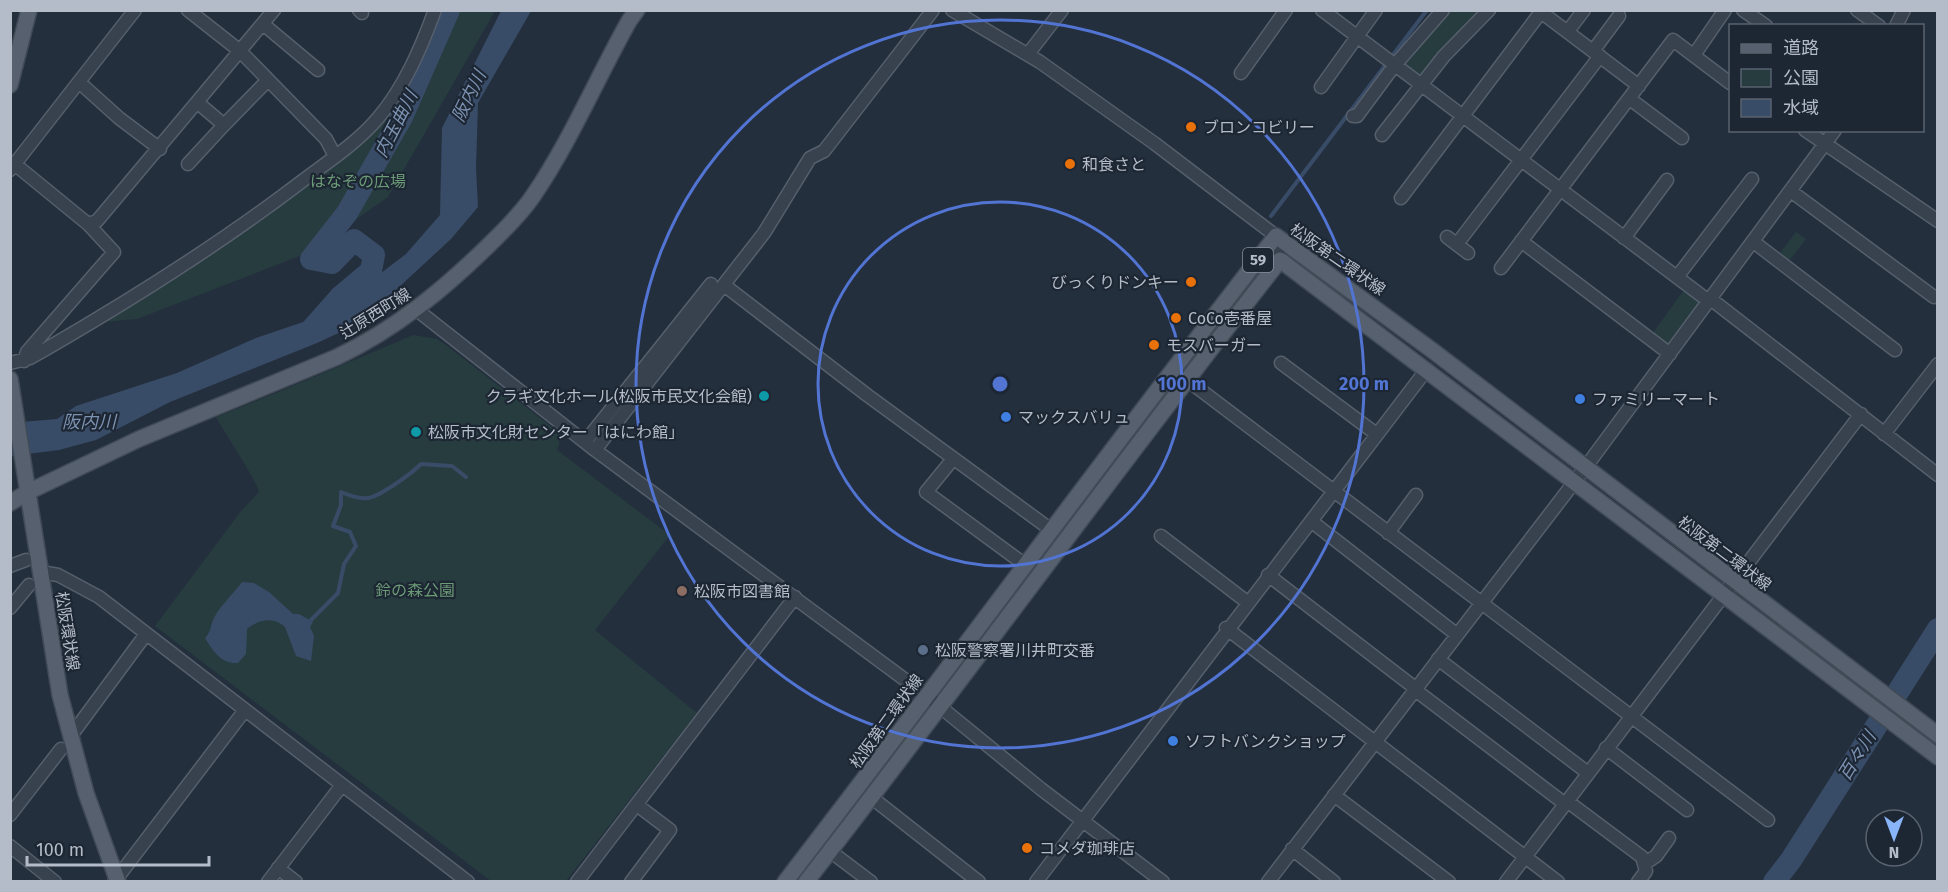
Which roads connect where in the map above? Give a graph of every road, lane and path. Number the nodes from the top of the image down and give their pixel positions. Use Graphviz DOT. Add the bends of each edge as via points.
graph roads {
  1 [pos="29,10"];
  2 [pos="135,10"];
  3 [pos="188,10"];
  4 [pos="274,10"];
  5 [pos="435,10"];
  6 [pos="637,10"];
  7 [pos="933,10"];
  8 [pos="952,10"];
  9 [pos="1062,10"];
  10 [pos="1286,10"];
  11 [pos="1322,10"];
  12 [pos="1376,10"];
  13 [pos="1443,10"];
  14 [pos="1489,10"];
  15 [pos="1584,10"];
  16 [pos="1725,10"];
  17 [pos="1743,10"];
  18 [pos="1857,10"];
  19 [pos="1904,10"];
  20 [pos="1546,12"];
  21 [pos="1619,16"];
  22 [pos="263,24"];
  23 [pos="1763,24"];
  24 [pos="1876,24"];
  25 [pos="1897,24"];
  26 [pos="1568,32"];
  27 [pos="1356,37"];
  28 [pos="240,51"];
  29 [pos="1028,54"];
  30 [pos="1597,54"];
  31 [pos="1694,55"];
  32 [pos="1390,63"];
  33 [pos="318,70"];
  34 [pos="1241,72"];
  35 [pos="268,80"];
  36 [pos="1729,81"];
  37 [pos="79,82"];
  38 [pos="11,84"];
  39 [pos="1420,86"];
  40 [pos="1639,86"];
  41 [pos="1321,87"];
  42 [pos="1630,99"];
  43 [pos="197,102"];
  44 [pos="1353,116"];
  45 [pos="1461,117"];
  46 [pos="224,125"];
  47 [pos="1808,132"];
  48 [pos="1834,132"];
  49 [pos="1382,135"];
  50 [pos="1682,138"];
  51 [pos="1827,144"];
  52 [pos="160,149"];
  53 [pos="335,156"];
  54 [pos="1520,161"];
  55 [pos="188,164"];
  56 [pos="14,168"];
  57 [pos="1752,179"];
  58 [pos="1667,180"];
  59 [pos="1561,190"];
  60 [pos="1792,192"];
  61 [pos="1401,198"];
  62 [pos="1938,221"];
  63 [pos="88,224"];
  64 [pos="1276,236"];
  65 [pos="1624,238"];
  66 [pos="1521,242"];
  67 [pos="1755,243"];
  68 [pos="1468,253"];
  69 [pos="1280,260"];
  70 [pos="1501,268"];
  71 [pos="1677,278"];
  72 [pos="711,284"];
  73 [pos="724,285"];
  74 [pos="1934,297"];
  75 [pos="1711,301"];
  76 [pos="417,310"];
  77 [pos="1895,350"];
  78 [pos="1670,354"];
  79 [pos="24,361"];
  80 [pos="10,363"];
  81 [pos="1281,363"];
  82 [pos="1938,364"];
  83 [pos="1426,369"];
  84 [pos="10,379"];
  85 [pos="1186,379"];
  86 [pos="1861,414"];
  87 [pos="1375,433"];
  88 [pos="1884,434"];
  89 [pos="585,442"];
  90 [pos="595,450"];
  91 [pos="953,459"];
  92 [pos="1585,468"];
  93 [pos="1938,475"];
  94 [pos="1574,483"];
  95 [pos="27,486"];
  96 [pos="1333,491"];
  97 [pos="1416,495"];
  98 [pos="10,503"];
  99 [pos="1311,521"];
  100 [pos="1050,530"];
  101 [pos="1388,533"];
  102 [pos="1161,536"];
  103 [pos="26,560"];
  104 [pos="1024,564"];
  105 [pos="10,566"];
  106 [pos="41,572"];
  107 [pos="1268,575"];
  108 [pos="1732,581"];
  109 [pos="29,585"];
  110 [pos="1722,596"];
  111 [pos="795,597"];
  112 [pos="1247,602"];
  113 [pos="1481,603"];
  114 [pos="10,608"];
  115 [pos="1226,628"];
  116 [pos="146,634"];
  117 [pos="1456,634"];
  118 [pos="1438,659"];
  119 [pos="1415,688"];
  120 [pos="927,696"];
  121 [pos="941,707"];
  122 [pos="245,710"];
  123 [pos="1630,716"];
  124 [pos="1938,735"];
  125 [pos="1375,742"];
  126 [pos="66,743"];
  127 [pos="1606,748"];
  128 [pos="1938,757"];
  129 [pos="1587,773"];
  130 [pos="342,785"];
  131 [pos="1334,795"];
  132 [pos="871,797"];
  133 [pos="1566,802"];
  134 [pos="637,805"];
  135 [pos="1688,810"];
  136 [pos="10,815"];
  137 [pos="1083,819"];
  138 [pos="1768,820"];
  139 [pos="1669,838"];
  140 [pos="10,846"];
  141 [pos="1292,849"];
  142 [pos="830,851"];
  143 [pos="1525,856"];
  144 [pos="1644,864"];
  145 [pos="278,868"];
  146 [pos="116,881"];
  147 [pos="55,882"];
  148 [pos="268,882"];
  149 [pos="296,882"];
  150 [pos="468,882"];
  151 [pos="577,882"];
  152 [pos="631,882"];
  153 [pos="785,882"];
  154 [pos="806,882"];
  155 [pos="871,882"];
  156 [pos="979,882"];
  157 [pos="1036,882"];
  158 [pos="1163,882"];
  159 [pos="1268,882"];
  160 [pos="1334,882"];
  161 [pos="1449,882"];
  162 [pos="1506,882"];
  163 [pos="1558,882"];
  164 [pos="1638,882"];
  1 -- 38 [label="main road"];
  2 -- 37 [label="street"];
  3 -- 28 [label="street"];
  4 -- 22 [label="street"];
  5 -- 53 [label="street" via="394,98 376,121"];
  6 -- 76 [label="main road, 辻原西町線" via="527,206"];
  7 -- 73 [label="street" via="824,151 810,158 764,233"];
  8 -- 29 [label="street"];
  9 -- 29 [label="street"];
  10 -- 34 [label="street"];
  11 -- 27 [label="street"];
  12 -- 27 [label="street"];
  13 -- 32 [label="street"];
  14 -- 39 [label="street"];
  15 -- 26 [label="street"];
  16 -- 31 [label="street"];
  17 -- 23 [label="street"];
  18 -- 24 [label="street"];
  19 -- 25 [label="street"];
  20 -- 26 [label="street"];
  20 -- 45 [label="street" via="1541,12"];
  21 -- 30 [label="street"];
  22 -- 28 [label="street"];
  22 -- 33 [label="street"];
  26 -- 30 [label="street"];
  27 -- 32 [label="street"];
  27 -- 41 [label="street"];
  28 -- 35 [label="street"];
  28 -- 43 [label="street"];
  29 -- 64 [label="street"];
  30 -- 40 [label="street"];
  30 -- 54 [label="street"];
  31 -- 36 [label="street"];
  31 -- 40 [label="street" via="1673,40"];
  32 -- 39 [label="street"];
  32 -- 44 [label="street" via="1357,116"];
  35 -- 46 [label="street"];
  35 -- 53 [label="street" via="326,139"];
  37 -- 52 [label="street"];
  37 -- 56 [label="street"];
  39 -- 45 [label="street"];
  39 -- 49 [label="street"];
  40 -- 42 [label="street"];
  42 -- 50 [label="street"];
  42 -- 59 [label="street"];
  43 -- 46 [label="street"];
  43 -- 52 [label="street"];
  45 -- 54 [label="street"];
  45 -- 61 [label="street"];
  46 -- 55 [label="street"];
  47 -- 51 [label="street"];
  48 -- 51 [label="street"];
  51 -- 60 [label="street"];
  51 -- 62 [label="street"];
  52 -- 63 [label="street" via="97,221"];
  53 -- 79 [label="street" via="192,261"];
  54 -- 59 [label="street"];
  54 -- 68 [label="street" via="1452,240"];
  56 -- 63 [label="street"];
  57 -- 71 [label="street"];
  58 -- 65 [label="street"];
  59 -- 65 [label="street"];
  59 -- 66 [label="street"];
  60 -- 67 [label="street"];
  60 -- 74 [label="street"];
  63 -- 79 [label="street" via="114,252 27,352"];
  64 -- 69 [label="street"];
  64 -- 92 [label="main road, 松阪第二環状線 / 59"];
  64 -- 100 [label="main road, 松阪第二環状線 / 59"];
  65 -- 71 [label="street"];
  66 -- 70 [label="street"];
  66 -- 78 [label="street"];
  67 -- 75 [label="street"];
  67 -- 77 [label="street"];
  69 -- 83 [label="main road, 松阪第二環状線 / 59"];
  69 -- 85 [label="main road, 松阪第二環状線 / 59"];
  71 -- 75 [label="street"];
  72 -- 89 [label="street"];
  73 -- 90 [label="street"];
  73 -- 91 [label="street"];
  75 -- 78 [label="street"];
  75 -- 86 [label="street"];
  76 -- 89 [label="street"];
  76 -- 95 [label="main road, 辻原西町線" via="338,357"];
  78 -- 92 [label="street"];
  79 -- 80 [label="street"];
  81 -- 87 [label="street"];
  82 -- 88 [label="street"];
  83 -- 87 [label="street"];
  83 -- 94 [label="main road, 松阪第二環状線 / 59"];
  84 -- 95 [label="main road, 松阪環状線"];
  85 -- 96 [label="street"];
  85 -- 121 [label="main road, 松阪第二環状線 / 59"];
  86 -- 88 [label="street"];
  86 -- 108 [label="street"];
  87 -- 96 [label="street"];
  88 -- 93 [label="street"];
  89 -- 90 [label="street"];
  90 -- 111 [label="street"];
  91 -- 100 [label="street"];
  91 -- 104 [label="street" via="926,492"];
  92 -- 94 [label="street"];
  92 -- 108 [label="main road, 松阪第二環状線 / 59"];
  94 -- 110 [label="main road, 松阪第二環状線 / 59"];
  94 -- 113 [label="street"];
  95 -- 98 [label="main road, 辻原西町線"];
  95 -- 106 [label="main road, 松阪環状線"];
  96 -- 99 [label="street"];
  96 -- 101 [label="street"];
  97 -- 101 [label="street"];
  99 -- 107 [label="street"];
  99 -- 117 [label="street"];
  100 -- 104 [label="main road, 松阪第二環状線 / 59"];
  101 -- 113 [label="street"];
  102 -- 112 [label="street"];
  103 -- 105 [label="street"];
  104 -- 120 [label="main road, 松阪第二環状線 / 59"];
  106 -- 116 [label="street" via="72,581"];
  106 -- 126 [label="main road, 松阪環状線"];
  107 -- 112 [label="street"];
  107 -- 119 [label="street"];
  108 -- 110 [label="street"];
  108 -- 124 [label="main road, 松阪第二環状線 / 59"];
  109 -- 114 [label="street"];
  110 -- 123 [label="street"];
  110 -- 128 [label="main road, 松阪第二環状線 / 59"];
  111 -- 120 [label="street"];
  111 -- 134 [label="street"];
  112 -- 115 [label="street"];
  113 -- 117 [label="street"];
  113 -- 123 [label="street"];
  115 -- 125 [label="street"];
  115 -- 137 [label="street"];
  116 -- 122 [label="street"];
  116 -- 126 [label="street"];
  117 -- 118 [label="street"];
  118 -- 119 [label="street"];
  118 -- 129 [label="street"];
  119 -- 125 [label="street"];
  119 -- 133 [label="street"];
  120 -- 121 [label="street"];
  120 -- 153 [label="main road, 松阪第二環状線 / 59"];
  121 -- 132 [label="main road, 松阪第二環状線 / 59"];
  121 -- 137 [label="street"];
  122 -- 130 [label="street"];
  122 -- 146 [label="street"];
  123 -- 127 [label="street"];
  123 -- 138 [label="street"];
  125 -- 131 [label="street"];
  125 -- 143 [label="street"];
  126 -- 136 [label="street"];
  126 -- 146 [label="main road, 松阪環状線"];
  127 -- 129 [label="street"];
  127 -- 135 [label="street"];
  129 -- 133 [label="street"];
  130 -- 145 [label="street"];
  130 -- 150 [label="street"];
  131 -- 141 [label="street"];
  131 -- 161 [label="street"];
  132 -- 142 [label="main road, 松阪第二環状線 / 59"];
  132 -- 156 [label="street"];
  133 -- 143 [label="street"];
  133 -- 144 [label="street" via="1642,857"];
  134 -- 151 [label="street"];
  134 -- 152 [label="street" via="670,830"];
  137 -- 157 [label="street"];
  137 -- 158 [label="street"];
  139 -- 144 [label="street" via="1656,856"];
  140 -- 147 [label="street"];
  141 -- 159 [label="street"];
  141 -- 160 [label="street"];
  142 -- 154 [label="main road, 松阪第二環状線 / 59"];
  142 -- 155 [label="street"];
  143 -- 162 [label="street"];
  143 -- 163 [label="street"];
  144 -- 164 [label="street" via="1646,871"];
  145 -- 148 [label="street"];
  145 -- 149 [label="street"];
}
